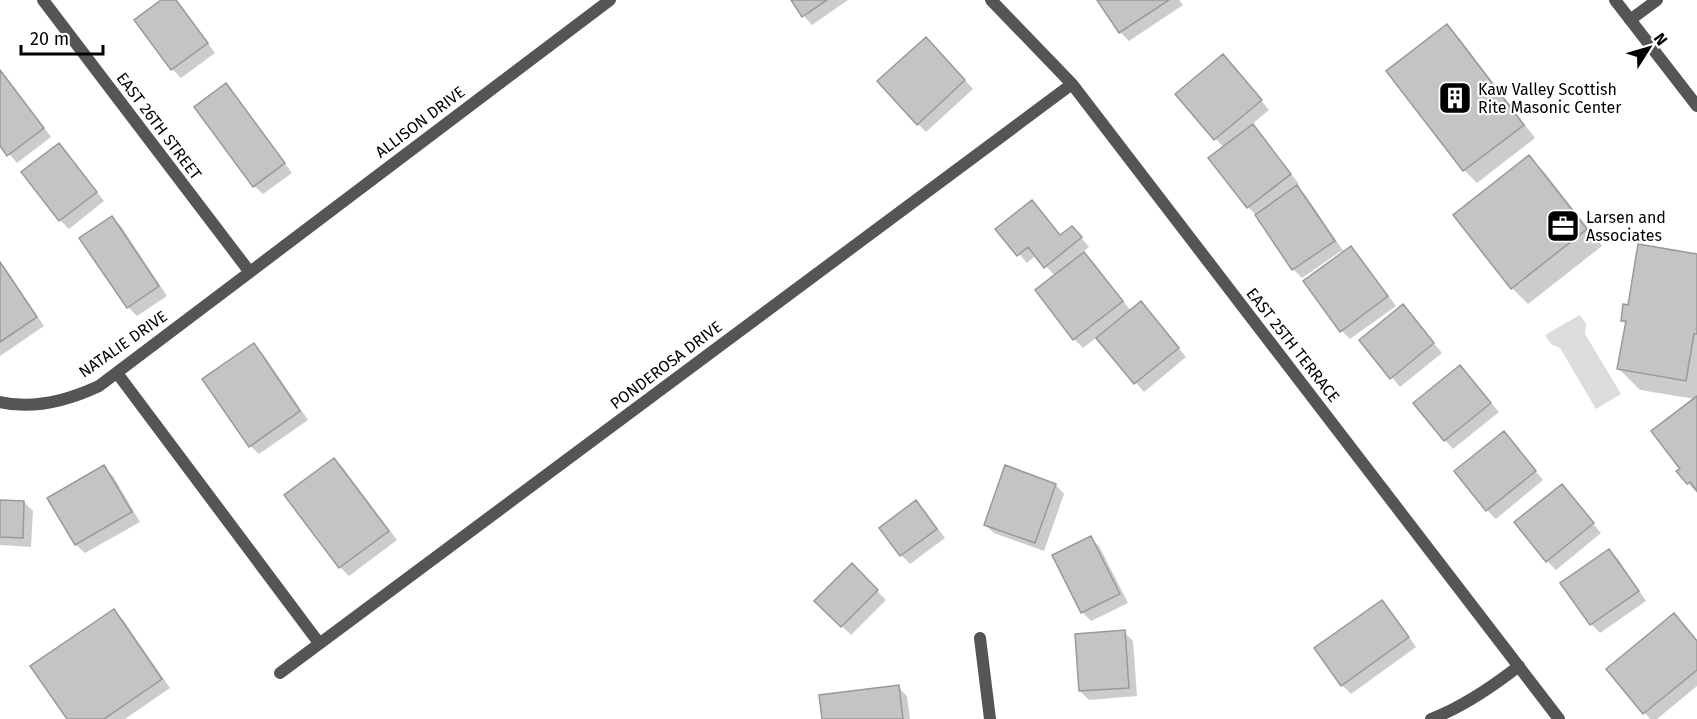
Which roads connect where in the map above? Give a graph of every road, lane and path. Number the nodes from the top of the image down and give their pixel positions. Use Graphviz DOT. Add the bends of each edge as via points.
graph roads {
  1 [pos="610,0"];
  2 [pos="991,0"];
  3 [pos="1615,0"];
  4 [pos="1657,0"];
  5 [pos="45,1"];
  6 [pos="1630,20"];
  7 [pos="1072,84"];
  8 [pos="1697,106"];
  9 [pos="249,271"];
  10 [pos="117,373"];
  11 [pos="0,402"];
  12 [pos="980,638"];
  13 [pos="319,643"];
  14 [pos="1519,666"];
  15 [pos="280,673"];
  16 [pos="990,719"];
  17 [pos="1431,719"];
  18 [pos="1559,719"];
  1 -- 9 [label="street, ALLISON DRIVE"];
  2 -- 7 [label="street, EAST 25TH TERRACE"];
  3 -- 6 [label="street"];
  4 -- 6 [label="street"];
  5 -- 9 [label="street, EAST 26TH STREET"];
  6 -- 8 [label="street"];
  7 -- 13 [label="street, PONDEROSA DRIVE"];
  7 -- 14 [label="street, EAST 25TH TERRACE"];
  9 -- 10 [label="street, NATALIE DRIVE"];
  10 -- 11 [label="street, NATALIE DRIVE" via="88,391 61,400 33,405"];
  10 -- 13 [label="street"];
  12 -- 16 [label="street"];
  13 -- 15 [label="street, PONDEROSA DRIVE"];
  14 -- 17 [label="street" via="1493,686"];
  14 -- 18 [label="street, EAST 25TH TERRACE"];
}
